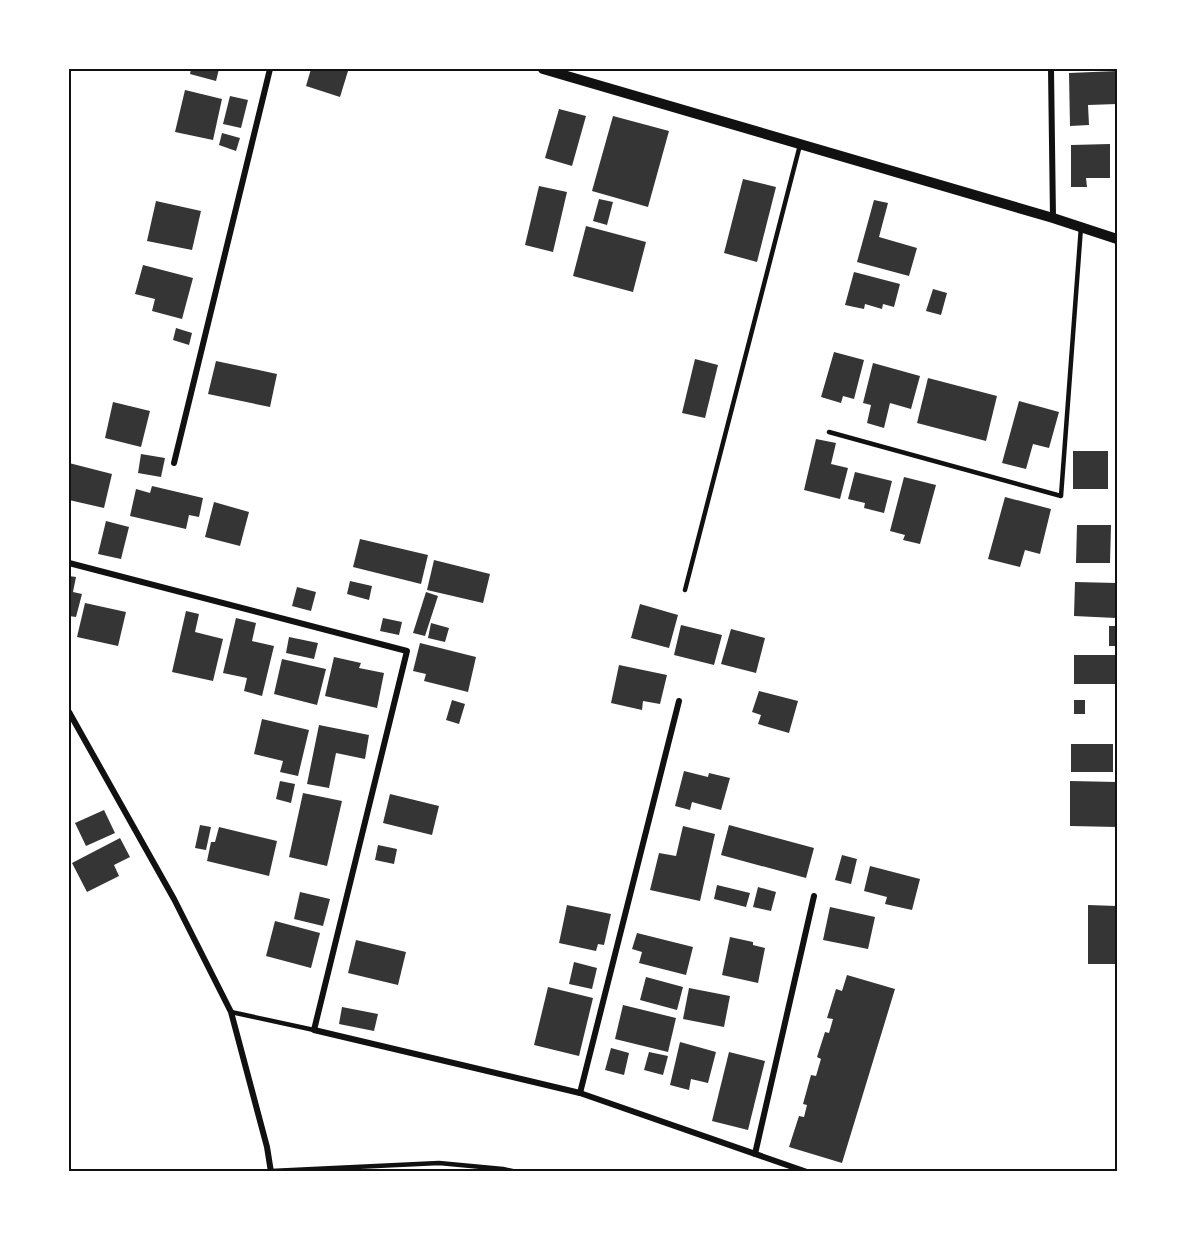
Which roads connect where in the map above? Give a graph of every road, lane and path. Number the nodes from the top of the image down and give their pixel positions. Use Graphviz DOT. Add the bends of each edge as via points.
graph roads {
  1 [pos="270,69"];
  2 [pos="543,69"];
  3 [pos="1051,69"];
  4 [pos="800,145"];
  5 [pos="1053,218"];
  6 [pos="1081,227"];
  7 [pos="1117,238"];
  8 [pos="829,432"];
  9 [pos="174,463"];
  10 [pos="69,563"];
  11 [pos="685,590"];
  12 [pos="679,701"];
  13 [pos="69,712"];
  14 [pos="814,896"];
  15 [pos="231,1012"];
  16 [pos="314,1030"];
  17 [pos="580,1093"];
  18 [pos="755,1154"];
  19 [pos="271,1171"];
  20 [pos="517,1172"];
  21 [pos="807,1172"];
  1 -- 9 [label="street"];
  2 -- 4 [label="street"];
  3 -- 5 [label="street"];
  4 -- 5 [label="street"];
  4 -- 11 [label="lane"];
  5 -- 6 [label="street"];
  6 -- 7 [label="street"];
  6 -- 8 [label="lane" via="1061,496"];
  10 -- 16 [label="street" via="407,651"];
  12 -- 17 [label="street"];
  13 -- 15 [label="street" via="174,898"];
  14 -- 18 [label="street"];
  15 -- 16 [label="lane"];
  15 -- 19 [label="street"];
  16 -- 17 [label="street"];
  17 -- 18 [label="street"];
  18 -- 21 [label="street"];
  19 -- 20 [label="lane" via="439,1163"];
}
